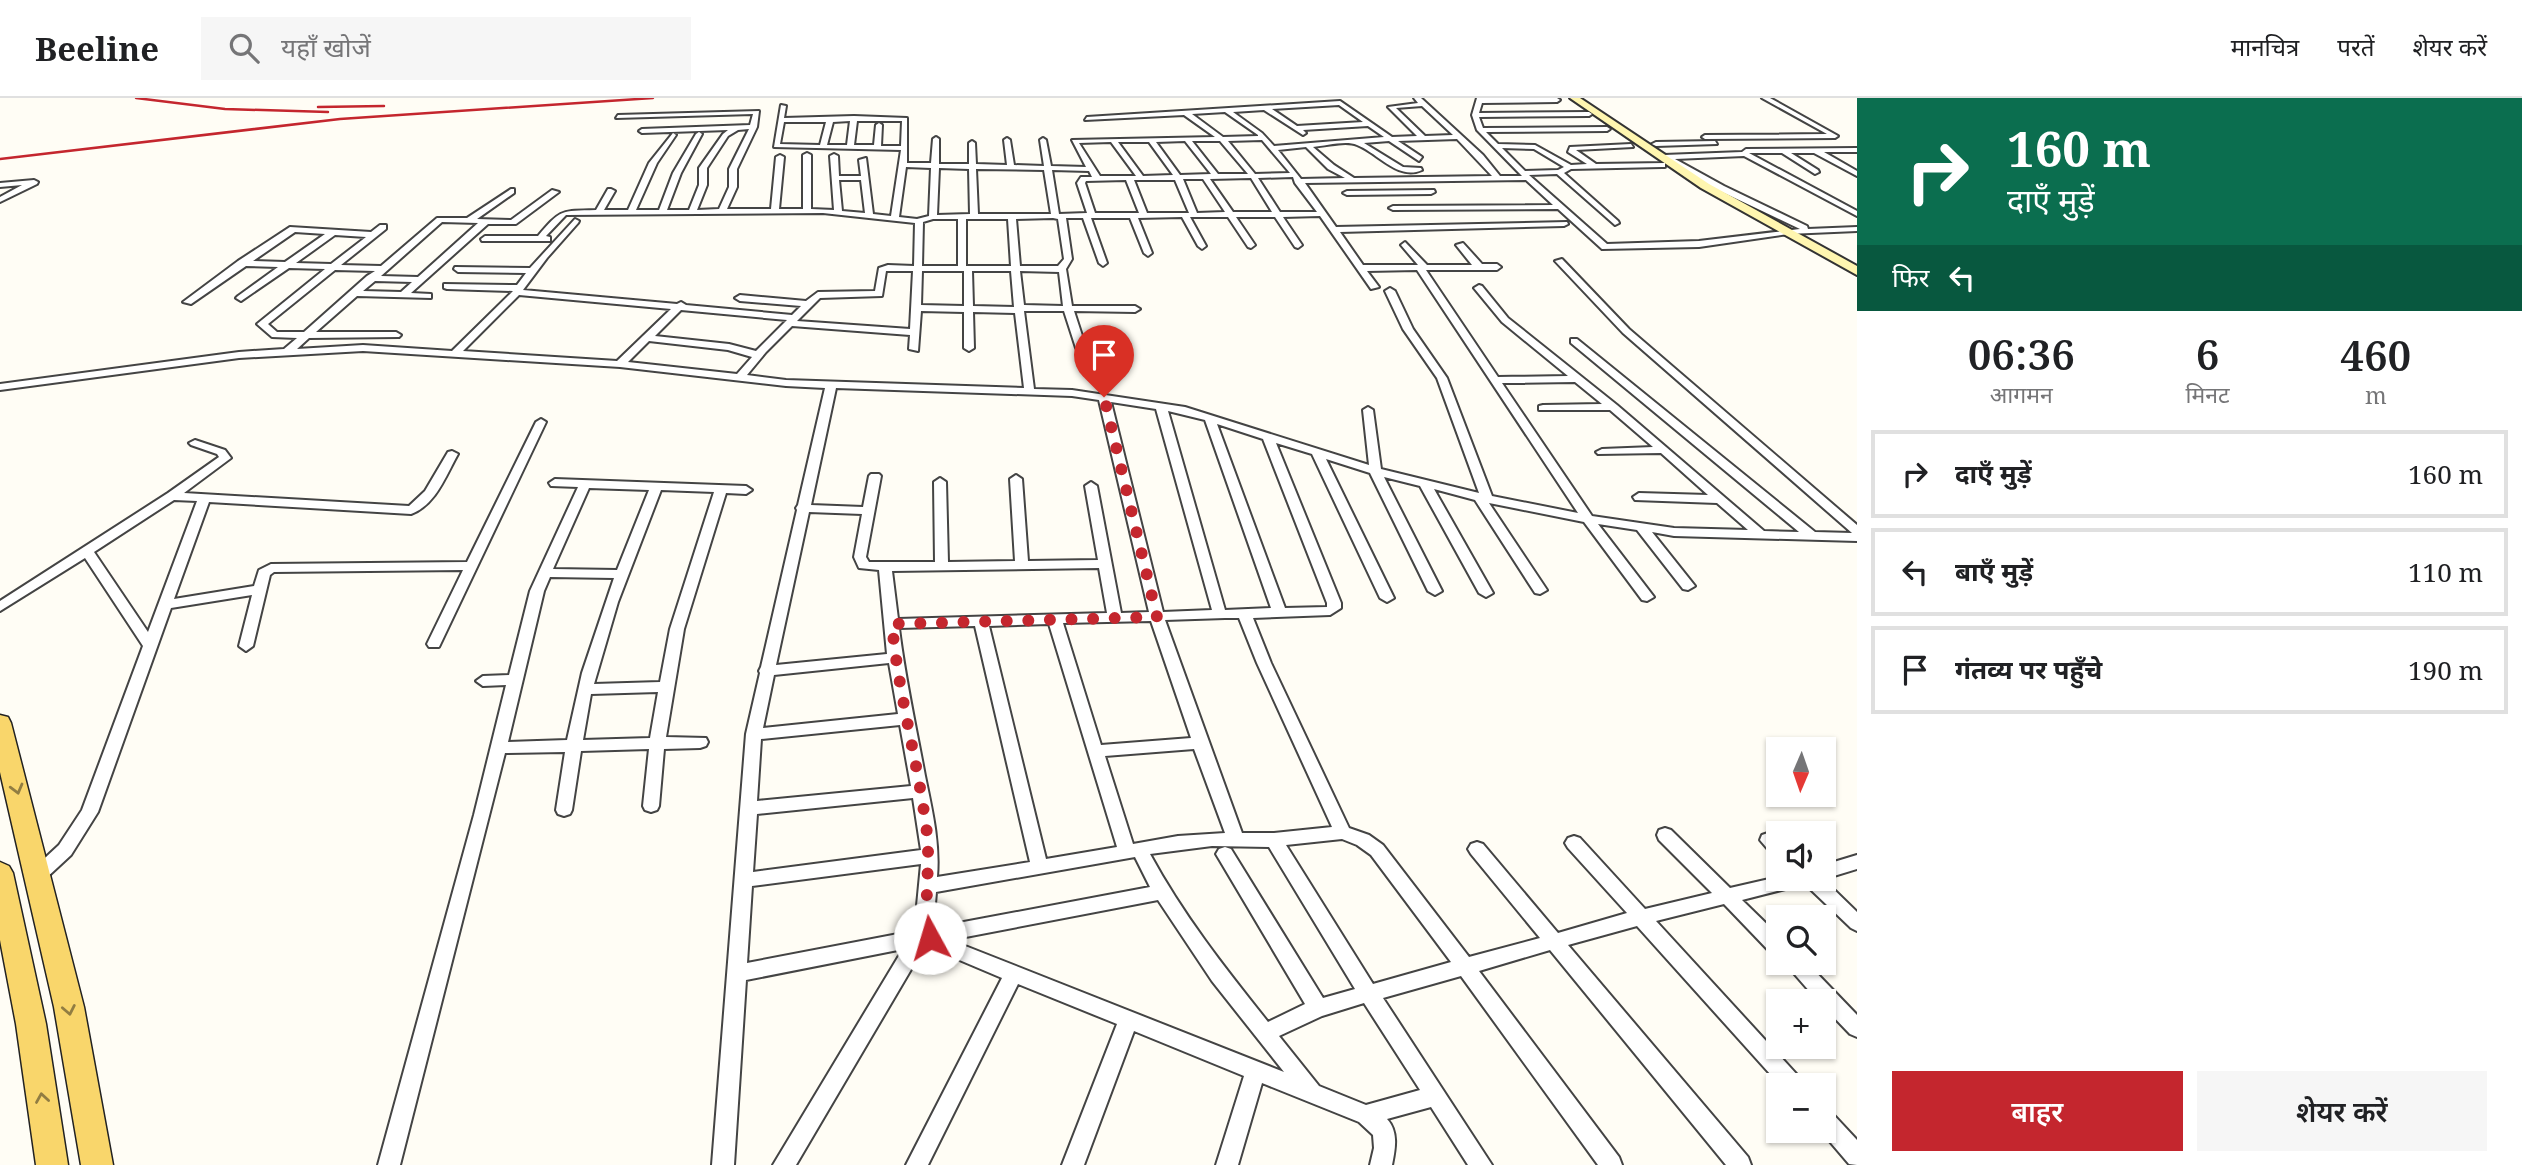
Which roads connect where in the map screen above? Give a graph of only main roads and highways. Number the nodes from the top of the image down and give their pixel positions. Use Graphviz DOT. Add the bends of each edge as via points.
graph roads {
  1 [pos="0,723"];
  2 [pos="0,873"];
  3 [pos="3,908"];
  4 [pos="52,1165"];
  5 [pos="97,1165"];
  1 -- 5 [label="main road, one-way" via="69,1007"];
  2 -- 3 [label="main road"];
  4 -- 3 [label="main road, one-way" via="31,1024"];
}
